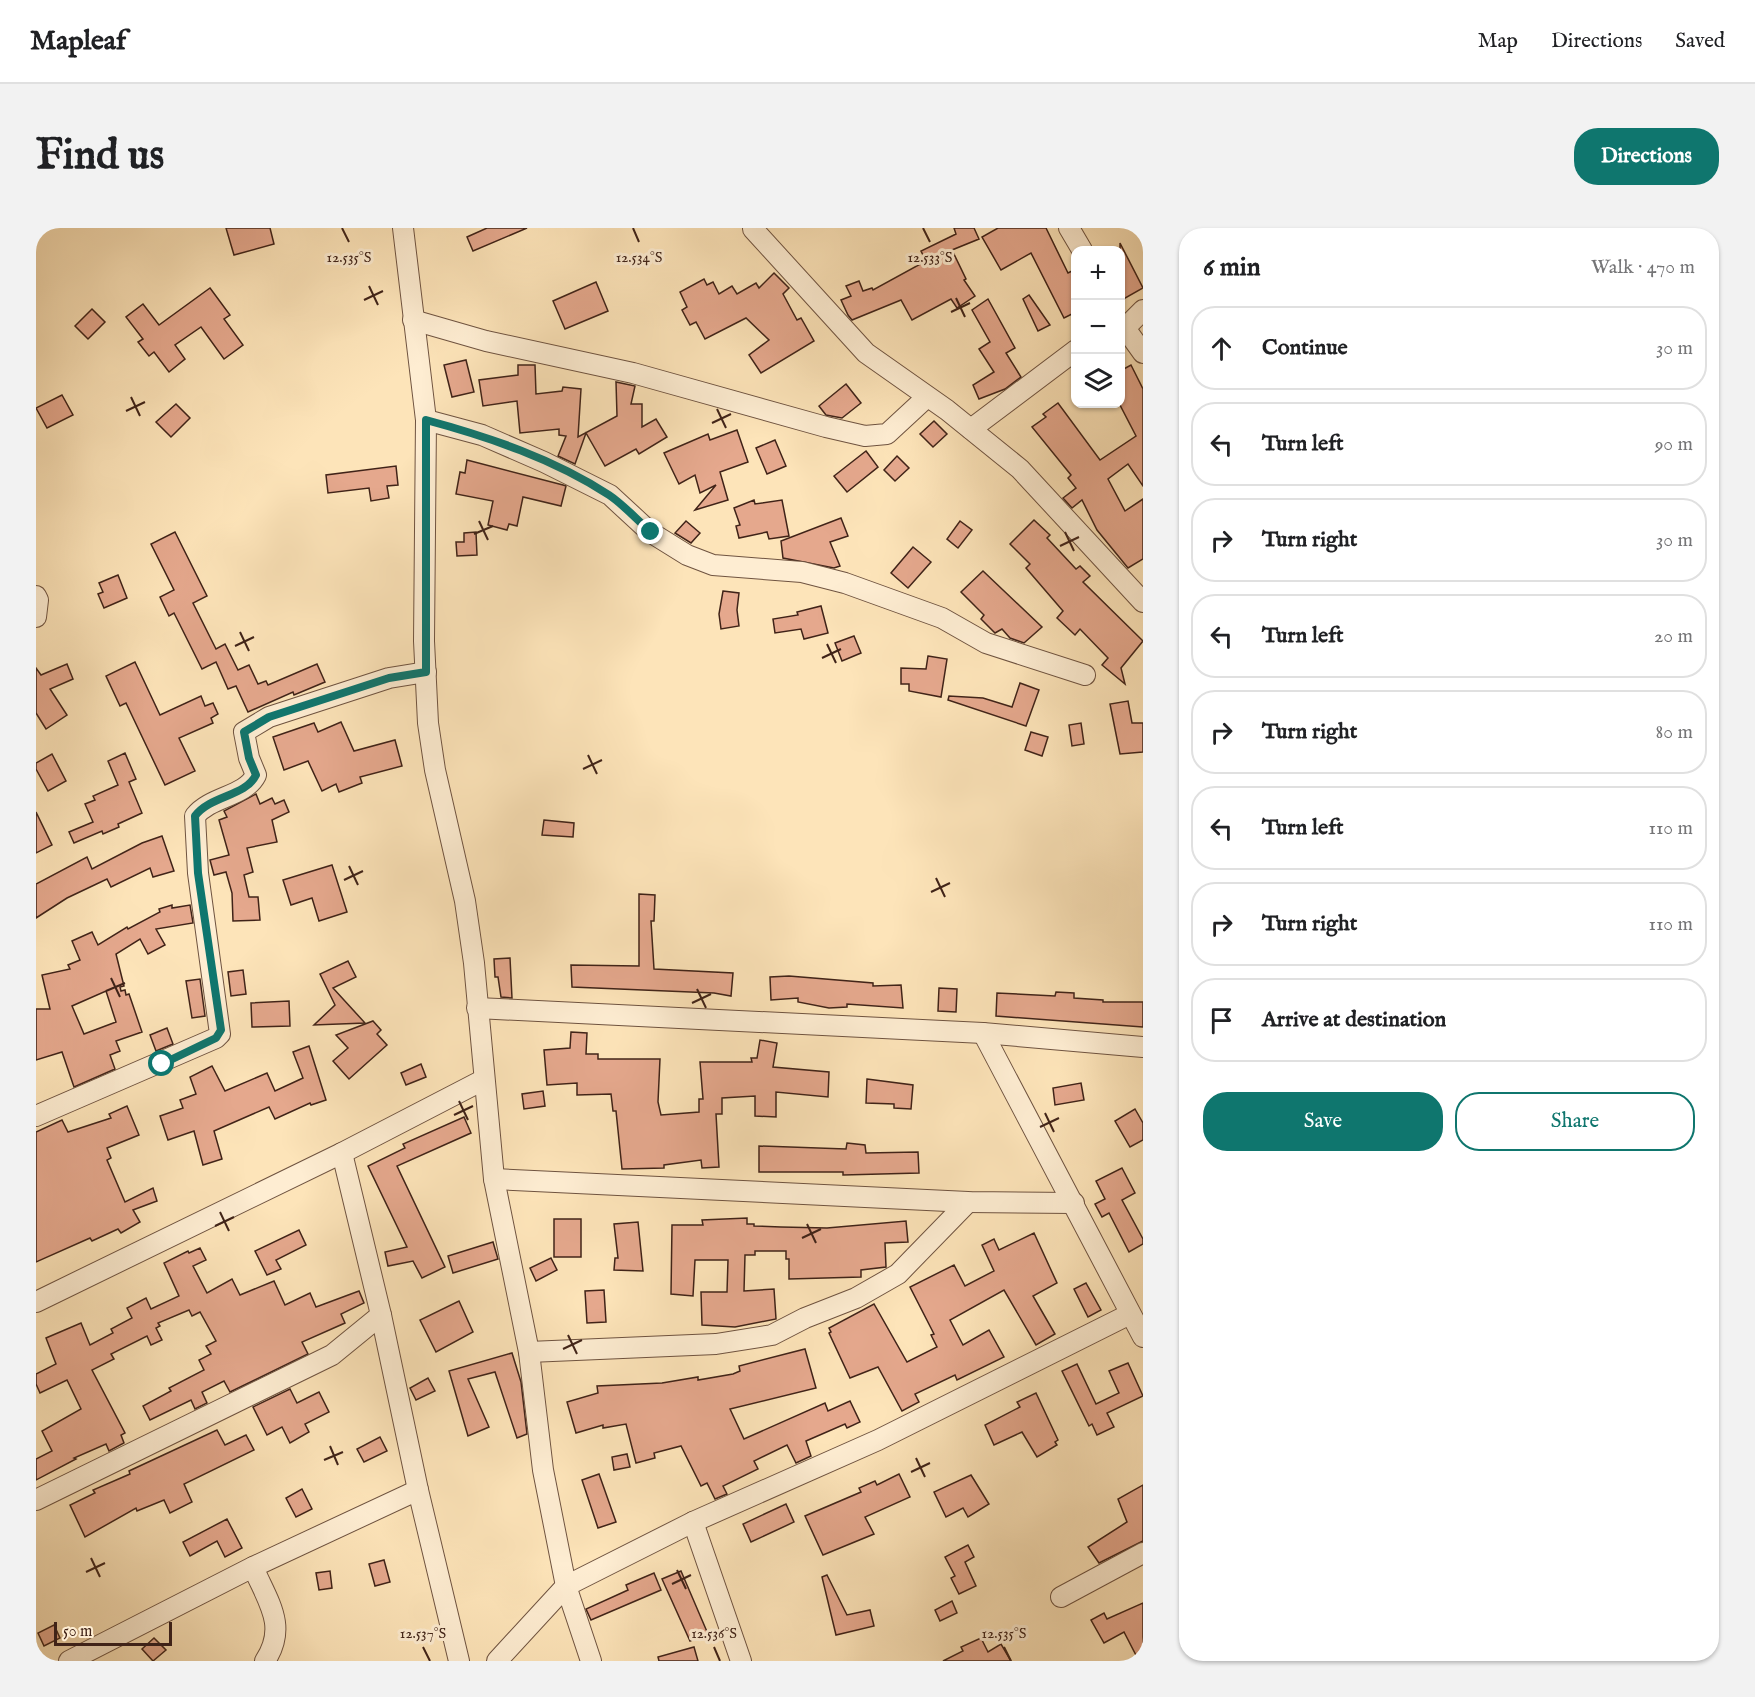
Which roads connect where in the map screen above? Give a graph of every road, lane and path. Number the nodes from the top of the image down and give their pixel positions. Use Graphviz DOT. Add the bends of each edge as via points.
graph roads {
  1 [pos="403,228"];
  2 [pos="753,228"];
  3 [pos="1070,228"];
  4 [pos="1080,246"];
  5 [pos="1143,310"];
  6 [pos="413,320"];
  7 [pos="1125,324"];
  8 [pos="1125,330"];
  9 [pos="1143,353"];
  10 [pos="1071,354"];
  11 [pos="927,397"];
  12 [pos="426,420"];
  13 [pos="972,429"];
  14 [pos="36,596"];
  15 [pos="1143,602"];
  16 [pos="36,617"];
  17 [pos="426,672"];
  18 [pos="1085,675"];
  19 [pos="477,1008"];
  20 [pos="983,1033"];
  21 [pos="1143,1047"];
  22 [pos="483,1080"];
  23 [pos="36,1116"];
  24 [pos="342,1153"];
  25 [pos="494,1179"];
  26 [pos="968,1202"];
  27 [pos="1074,1203"];
  28 [pos="36,1302"];
  29 [pos="1130,1314"];
  30 [pos="381,1315"];
  31 [pos="1143,1337"];
  32 [pos="529,1352"];
  33 [pos="418,1490"];
  34 [pos="36,1500"];
  35 [pos="693,1522"];
  36 [pos="1143,1553"];
  37 [pos="254,1567"];
  38 [pos="566,1587"];
  39 [pos="1061,1598"];
  40 [pos="69,1661"];
  41 [pos="265,1661"];
  42 [pos="459,1661"];
  43 [pos="497,1661"];
  44 [pos="591,1661"];
  45 [pos="741,1661"];
  1 -- 6 [label="street"];
  2 -- 11 [label="street" via="866,353"];
  3 -- 4 [label="street"];
  5 -- 7 [label="street"];
  6 -- 11 [label="street" via="486,341 633,373 865,436 887,434"];
  6 -- 12 [label="street"];
  8 -- 9 [label="street"];
  10 -- 13 [label="street"];
  11 -- 13 [label="street"];
  12 -- 17 [label="street"];
  12 -- 18 [label="street" via="482,435 610,495 651,532 713,566 792,571 844,583 942,618 986,643"];
  13 -- 15 [label="street" via="1020,469"];
  14 -- 16 [label="street"];
  17 -- 19 [label="street" via="435,770 465,901"];
  17 -- 23 [label="street" via="389,678 269,717 244,732 256,775 252,784 203,805 195,816 198,873 220,1034 162,1064"];
  19 -- 20 [label="street"];
  19 -- 22 [label="street"];
  20 -- 21 [label="street"];
  20 -- 27 [label="street"];
  22 -- 24 [label="street"];
  22 -- 25 [label="street"];
  24 -- 28 [label="street"];
  24 -- 30 [label="street"];
  25 -- 26 [label="street"];
  25 -- 32 [label="street"];
  26 -- 27 [label="street"];
  26 -- 32 [label="street" via="898,1274 856,1298 772,1335 716,1344"];
  27 -- 29 [label="street"];
  29 -- 31 [label="street"];
  29 -- 35 [label="street" via="878,1440"];
  30 -- 33 [label="street"];
  30 -- 34 [label="street" via="332,1354"];
  32 -- 38 [label="street" via="543,1470"];
  33 -- 37 [label="street"];
  33 -- 42 [label="street"];
  35 -- 38 [label="street"];
  35 -- 45 [label="street"];
  36 -- 39 [label="street"];
  37 -- 40 [label="street"];
  37 -- 41 [label="street" via="278,1627 276,1641"];
  38 -- 43 [label="street"];
  38 -- 44 [label="street"];
}
